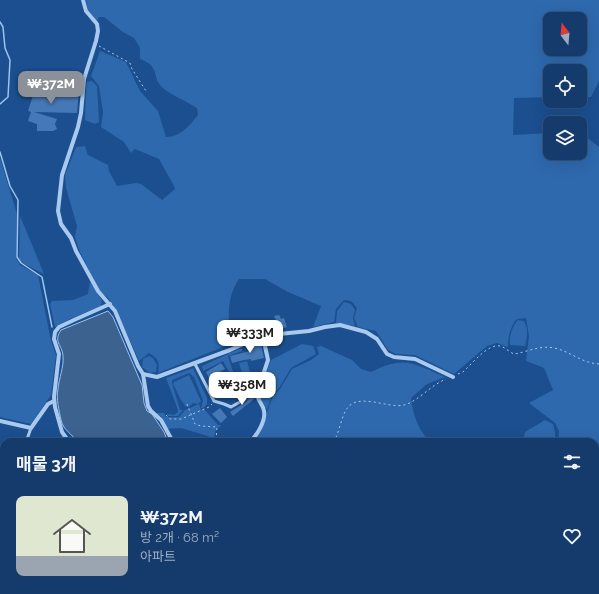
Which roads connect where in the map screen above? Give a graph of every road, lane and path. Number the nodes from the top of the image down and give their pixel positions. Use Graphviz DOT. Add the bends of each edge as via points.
graph roads {
  1 [pos="83,0"];
  2 [pos="95,44"];
  3 [pos="146,91"];
  4 [pos="110,304"];
  5 [pos="263,337"];
  6 [pos="195,364"];
  7 [pos="599,364"];
  8 [pos="144,374"];
  9 [pos="453,377"];
  10 [pos="245,399"];
  11 [pos="54,401"];
  12 [pos="214,401"];
  13 [pos="187,404"];
  14 [pos="166,415"];
  15 [pos="192,416"];
  16 [pos="0,421"];
  17 [pos="31,428"];
  18 [pos="27,438"];
  19 [pos="66,438"];
  20 [pos="171,438"];
  21 [pos="216,438"];
  22 [pos="253,438"];
  23 [pos="336,438"];
  1 -- 2 [label="street" via="86,11 97,24"];
  2 -- 3 [label="path" via="130,62"];
  2 -- 4 [label="street" via="84,79 81,113 62,175 58,211 62,224 98,291"];
  4 -- 8 [label="street"];
  4 -- 11 [label="street" via="59,327 55,332 54,340 59,354"];
  5 -- 6 [label="street"];
  5 -- 9 [label="street" via="340,325 366,332 377,339 387,354 415,359"];
  5 -- 22 [label="street" via="268,360 257,397 264,414 261,427"];
  6 -- 8 [label="street" via="157,377"];
  6 -- 12 [label="lane"];
  7 -- 9 [label="path" via="576,358 555,348 514,354 502,346 495,345 488,348 463,372"];
  8 -- 20 [label="street" via="148,406 161,420"];
  9 -- 23 [label="path" via="434,385 406,405 392,406 361,401 353,404 346,410"];
  10 -- 12 [label="lane" via="230,407"];
  11 -- 17 [label="street" via="48,404"];
  11 -- 19 [label="street" via="62,432"];
  12 -- 15 [label="path" via="209,407"];
  13 -- 15 [label="path"];
  14 -- 15 [label="path" via="170,419"];
  15 -- 21 [label="path" via="195,424 217,427"];
  16 -- 17 [label="street"];
  17 -- 18 [label="lane"];
}
